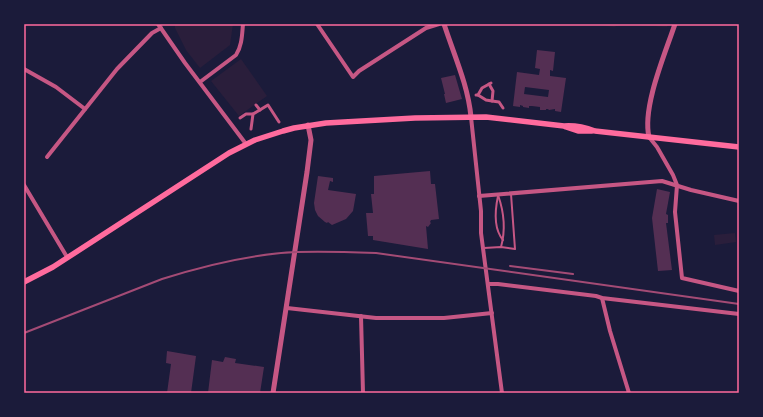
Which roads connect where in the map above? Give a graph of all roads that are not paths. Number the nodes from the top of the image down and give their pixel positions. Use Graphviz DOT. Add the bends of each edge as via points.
graph roads {
  1 [pos="158,24"];
  2 [pos="243,24"];
  3 [pos="317,24"];
  4 [pos="439,24"];
  5 [pos="444,24"];
  6 [pos="675,24"];
  7 [pos="161,28"];
  8 [pos="24,69"];
  9 [pos="200,82"];
  10 [pos="487,100"];
  11 [pos="492,101"];
  12 [pos="256,105"];
  13 [pos="487,106"];
  14 [pos="503,108"];
  15 [pos="85,109"];
  16 [pos="260,110"];
  17 [pos="277,111"];
  18 [pos="273,113"];
  19 [pos="253,114"];
  20 [pos="471,117"];
  21 [pos="240,118"];
  22 [pos="279,122"];
  23 [pos="308,125"];
  24 [pos="251,129"];
  25 [pos="649,137"];
  26 [pos="246,144"];
  27 [pos="739,147"];
  28 [pos="47,157"];
  29 [pos="24,185"];
  30 [pos="677,185"];
  31 [pos="510,194"];
  32 [pos="498,195"];
  33 [pos="479,196"];
  34 [pos="739,201"];
  35 [pos="503,240"];
  36 [pos="501,247"];
  37 [pos="483,248"];
  38 [pos="67,257"];
  39 [pos="24,282"];
  40 [pos="488,284"];
  41 [pos="739,291"];
  42 [pos="602,298"];
  43 [pos="287,308"];
  44 [pos="492,313"];
  45 [pos="739,314"];
  46 [pos="361,316"];
  47 [pos="274,393"];
  48 [pos="363,393"];
  49 [pos="502,393"];
  50 [pos="629,393"];
  1 -- 7 [label="street"];
  2 -- 9 [label="street" via="239,51"];
  3 -- 4 [label="street" via="353,77 426,28"];
  5 -- 20 [label="street" via="460,69"];
  6 -- 25 [label="street" via="652,94 647,130"];
  7 -- 9 [label="street"];
  7 -- 15 [label="street" via="152,33 117,69"];
  8 -- 15 [label="street" via="56,87"];
  9 -- 26 [label="street"];
  10 -- 11 [label="street"];
  10 -- 11 [label="street" via="477,95 490,83 493,91"];
  10 -- 13 [label="street"];
  11 -- 14 [label="street" via="502,103"];
  12 -- 16 [label="street"];
  15 -- 28 [label="street"];
  16 -- 18 [label="street" via="268,105"];
  16 -- 19 [label="street"];
  17 -- 18 [label="street"];
  18 -- 22 [label="street"];
  19 -- 21 [label="street" via="246,114"];
  19 -- 24 [label="street"];
  20 -- 23 [label="main road"];
  20 -- 25 [label="main road"];
  20 -- 33 [label="street"];
  23 -- 26 [label="main road"];
  23 -- 43 [label="street" via="310,148"];
  25 -- 27 [label="main road"];
  25 -- 30 [label="street"];
  26 -- 38 [label="main road"];
  29 -- 38 [label="street"];
  30 -- 31 [label="street" via="662,181"];
  30 -- 34 [label="street"];
  30 -- 41 [label="street" via="675,212 682,278"];
  31 -- 32 [label="street"];
  31 -- 36 [label="lane" via="515,249"];
  32 -- 33 [label="street"];
  32 -- 35 [label="lane" via="503,207"];
  32 -- 35 [label="lane" via="495,207 497,231"];
  33 -- 37 [label="street"];
  35 -- 36 [label="lane"];
  36 -- 37 [label="lane"];
  37 -- 40 [label="street"];
  38 -- 39 [label="main road"];
  40 -- 42 [label="street"];
  40 -- 44 [label="street"];
  42 -- 45 [label="street"];
  42 -- 50 [label="street"];
  43 -- 46 [label="street"];
  43 -- 47 [label="street"];
  44 -- 46 [label="street" via="444,318"];
  44 -- 49 [label="street"];
  46 -- 48 [label="street"];
}
